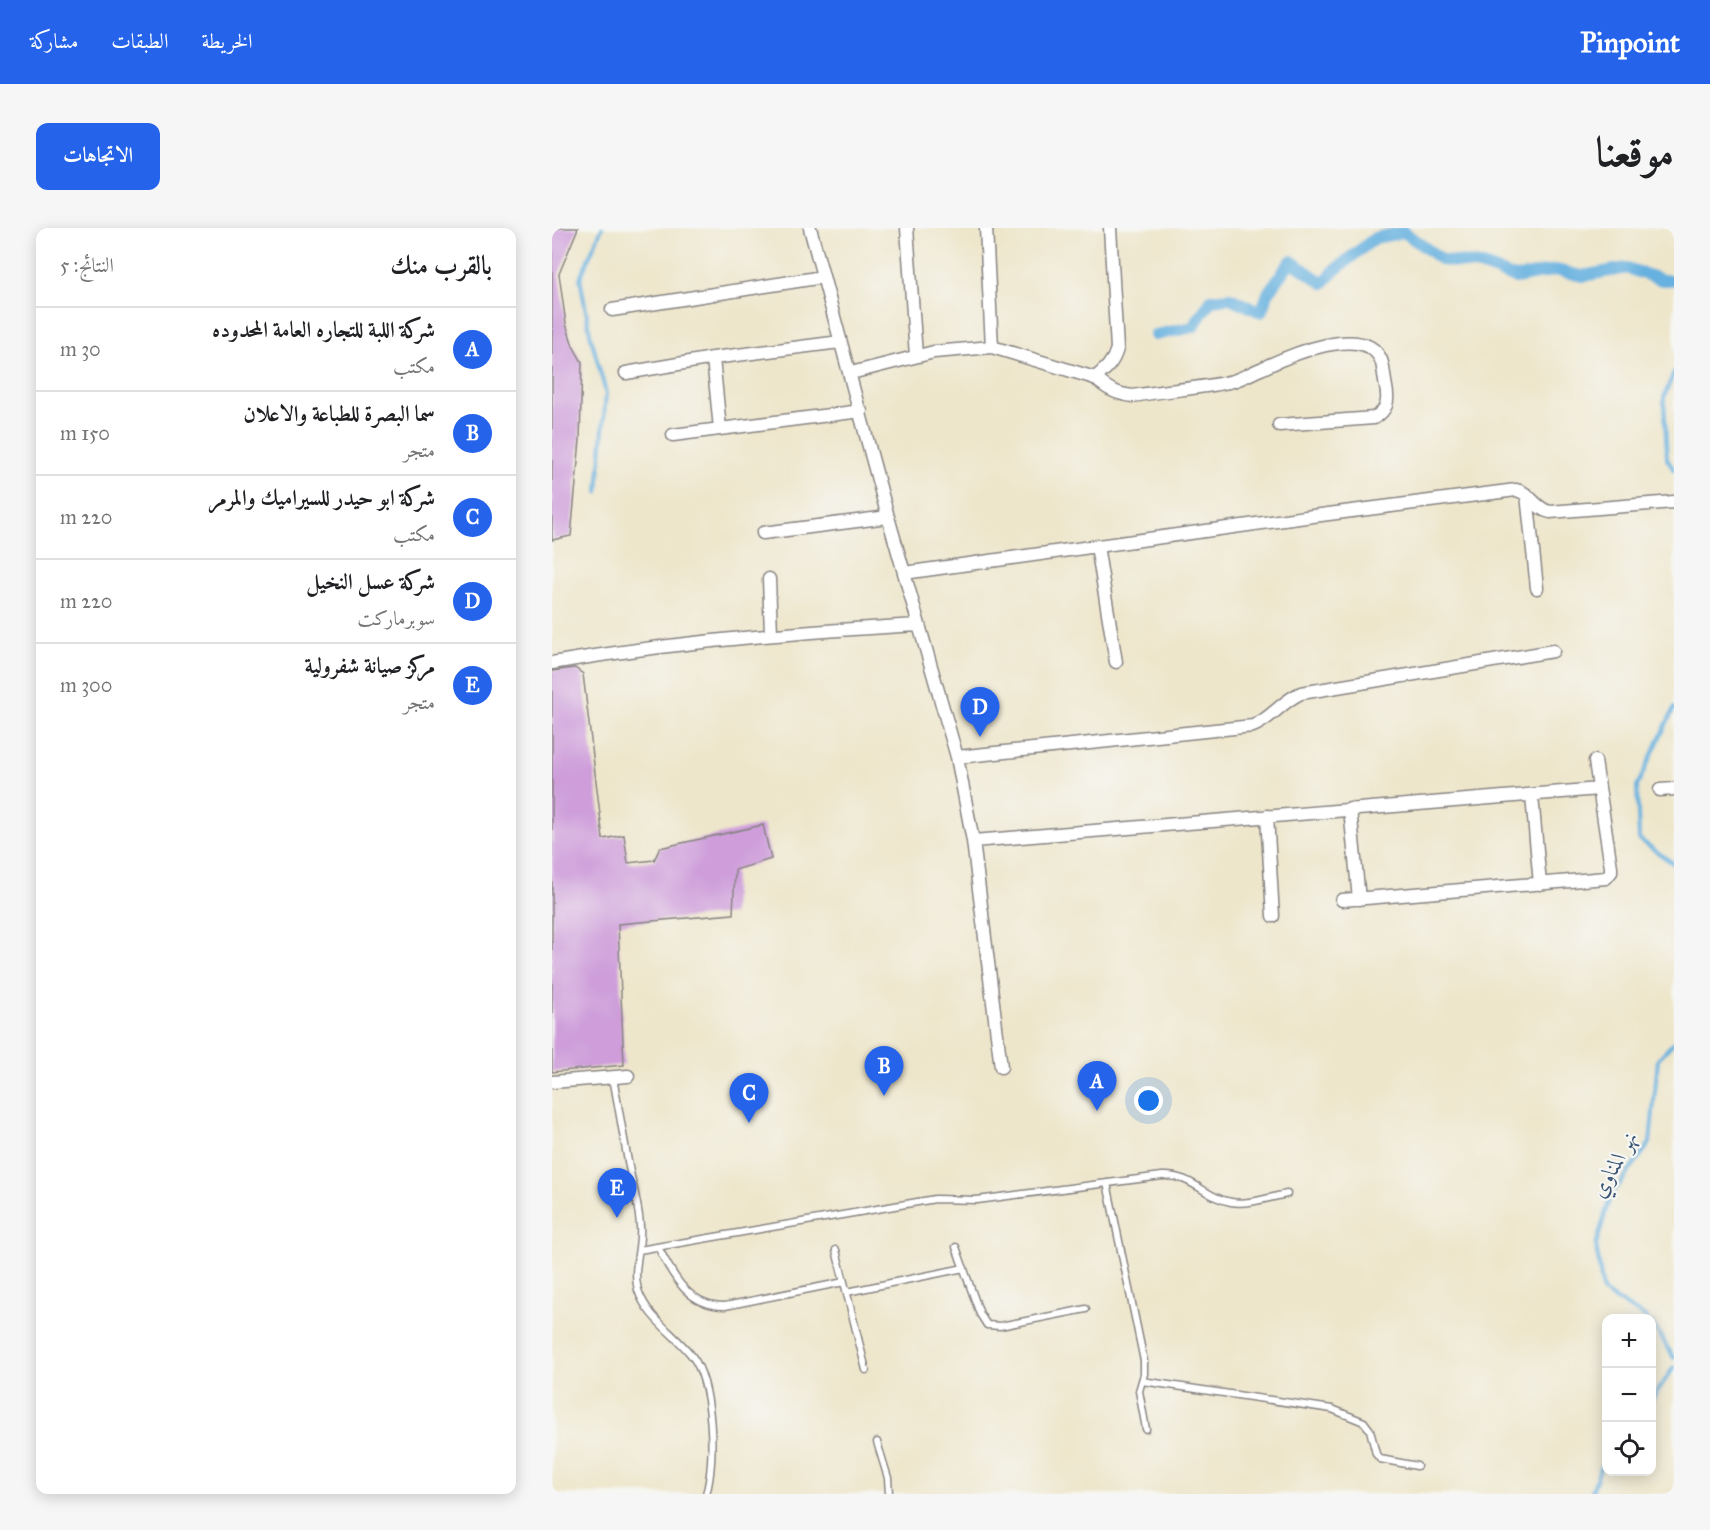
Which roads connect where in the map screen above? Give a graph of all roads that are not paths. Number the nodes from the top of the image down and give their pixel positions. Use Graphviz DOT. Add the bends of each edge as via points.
graph roads {
  1 [pos="810,228"];
  2 [pos="907,228"];
  3 [pos="986,228"];
  4 [pos="1110,228"];
  5 [pos="823,277"];
  6 [pos="612,310"];
  7 [pos="840,342"];
  8 [pos="992,347"];
  9 [pos="916,356"];
  10 [pos="713,357"];
  11 [pos="626,373"];
  12 [pos="850,373"];
  13 [pos="1095,378"];
  14 [pos="861,411"];
  15 [pos="1279,425"];
  16 [pos="720,429"];
  17 [pos="673,435"];
  18 [pos="1527,495"];
  19 [pos="1674,502"];
  20 [pos="888,517"];
  21 [pos="763,533"];
  22 [pos="1097,546"];
  23 [pos="904,573"];
  24 [pos="768,579"];
  25 [pos="1537,588"];
  26 [pos="919,625"];
  27 [pos="771,634"];
  28 [pos="1552,651"];
  29 [pos="1116,662"];
  30 [pos="552,663"];
  31 [pos="957,757"];
  32 [pos="1595,761"];
  33 [pos="1599,789"];
  34 [pos="1674,789"];
  35 [pos="1660,790"];
  36 [pos="1532,796"];
  37 [pos="1350,809"];
  38 [pos="1267,816"];
  39 [pos="972,841"];
  40 [pos="1540,884"];
  41 [pos="1359,899"];
  42 [pos="1342,900"];
  43 [pos="1273,916"];
  44 [pos="1001,1067"];
  45 [pos="612,1077"];
  46 [pos="628,1077"];
  47 [pos="552,1082"];
  48 [pos="1107,1183"];
  49 [pos="1287,1194"];
  50 [pos="658,1247"];
  51 [pos="956,1247"];
  52 [pos="639,1250"];
  53 [pos="837,1250"];
  54 [pos="964,1268"];
  55 [pos="844,1282"];
  56 [pos="847,1292"];
  57 [pos="1086,1309"];
  58 [pos="866,1370"];
  59 [pos="1142,1381"];
  60 [pos="1146,1429"];
  61 [pos="877,1442"];
  62 [pos="1417,1466"];
  63 [pos="706,1494"];
  64 [pos="889,1494"];
  1 -- 5 [label="street"];
  2 -- 9 [label="street"];
  3 -- 8 [label="street"];
  4 -- 13 [label="street" via="1117,348 1108,368"];
  5 -- 6 [label="street"];
  5 -- 7 [label="street"];
  7 -- 10 [label="street"];
  7 -- 12 [label="street"];
  8 -- 9 [label="street" via="957,348"];
  8 -- 13 [label="street"];
  9 -- 12 [label="street"];
  10 -- 11 [label="street"];
  10 -- 16 [label="street"];
  12 -- 14 [label="street"];
  13 -- 15 [label="street" via="1119,394 1133,396 1234,381 1338,342 1357,342 1371,348 1380,358 1388,396 1383,412 1374,418"];
  14 -- 16 [label="street"];
  14 -- 20 [label="street"];
  16 -- 17 [label="street"];
  18 -- 19 [label="street" via="1540,509 1550,512"];
  18 -- 22 [label="street" via="1520,490"];
  18 -- 25 [label="street"];
  20 -- 21 [label="street"];
  20 -- 23 [label="street"];
  22 -- 23 [label="street"];
  22 -- 29 [label="street"];
  23 -- 26 [label="street"];
  24 -- 27 [label="street"];
  26 -- 27 [label="street"];
  26 -- 31 [label="street"];
  27 -- 30 [label="street"];
  28 -- 31 [label="street" via="1300,693 1252,726"];
  31 -- 39 [label="street"];
  32 -- 33 [label="street"];
  33 -- 36 [label="street"];
  33 -- 40 [label="street" via="1611,867 1609,876"];
  34 -- 35 [label="street"];
  36 -- 37 [label="street"];
  36 -- 40 [label="street"];
  37 -- 38 [label="street"];
  37 -- 41 [label="street"];
  38 -- 39 [label="street"];
  38 -- 43 [label="street"];
  39 -- 44 [label="street"];
  40 -- 41 [label="street"];
  41 -- 42 [label="street"];
  45 -- 46 [label="street"];
  45 -- 47 [label="street"];
  45 -- 52 [label="lane" via="640,1226"];
  48 -- 49 [label="lane" via="1177,1176 1233,1202"];
  48 -- 50 [label="lane" via="977,1200 935,1199"];
  48 -- 59 [label="lane" via="1144,1361"];
  50 -- 52 [label="lane"];
  50 -- 55 [label="lane" via="684,1289 716,1306"];
  51 -- 54 [label="lane"];
  52 -- 63 [label="lane" via="636,1274 643,1302 692,1356 707,1388 711,1459"];
  53 -- 55 [label="lane"];
  54 -- 56 [label="lane"];
  54 -- 57 [label="lane" via="987,1325 1000,1326"];
  55 -- 56 [label="lane"];
  56 -- 58 [label="lane"];
  59 -- 60 [label="lane" via="1139,1392"];
  59 -- 62 [label="lane" via="1332,1409 1364,1422 1380,1459"];
  61 -- 64 [label="lane"];
}
